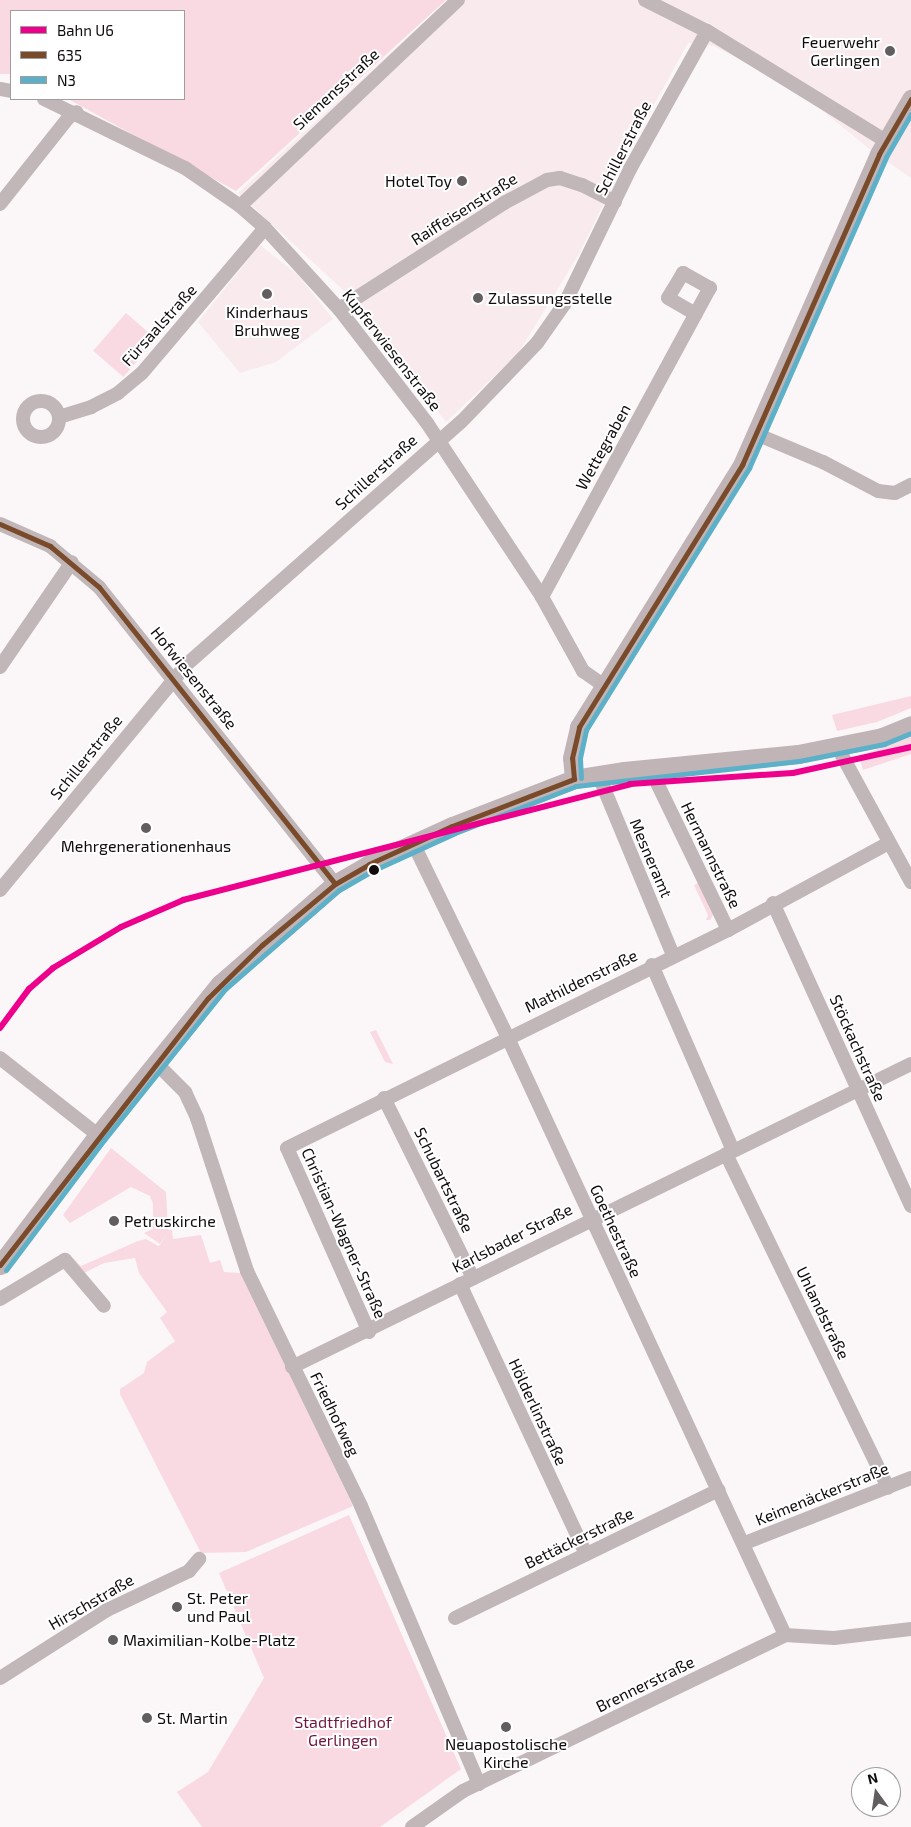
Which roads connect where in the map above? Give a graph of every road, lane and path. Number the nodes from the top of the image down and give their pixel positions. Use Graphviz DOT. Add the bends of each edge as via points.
graph roads {
  1 [pos="458,0"];
  2 [pos="645,0"];
  3 [pos="708,31"];
  4 [pos="911,99"];
  5 [pos="47,100"];
  6 [pos="77,112"];
  7 [pos="886,141"];
  8 [pos="615,202"];
  9 [pos="0,204"];
  10 [pos="240,206"];
  11 [pos="265,228"];
  12 [pos="339,309"];
  13 [pos="696,314"];
  14 [pos="59,417"];
  15 [pos="756,434"];
  16 [pos="438,440"];
  17 [pos="911,485"];
  18 [pos="0,524"];
  19 [pos="72,562"];
  20 [pos="542,597"];
  21 [pos="0,667"];
  22 [pos="172,680"];
  23 [pos="603,685"];
  24 [pos="911,725"];
  25 [pos="838,748"];
  26 [pos="655,768"];
  27 [pos="598,774"];
  28 [pos="574,779"];
  29 [pos="413,843"];
  30 [pos="889,843"];
  31 [pos="911,882"];
  32 [pos="335,884"];
  33 [pos="0,890"];
  34 [pos="773,903"];
  35 [pos="728,930"];
  36 [pos="673,955"];
  37 [pos="652,965"];
  38 [pos="507,1036"];
  39 [pos="0,1058"];
  40 [pos="157,1064"];
  41 [pos="911,1064"];
  42 [pos="858,1091"];
  43 [pos="384,1098"];
  44 [pos="98,1136"];
  45 [pos="287,1148"];
  46 [pos="730,1152"];
  47 [pos="911,1206"];
  48 [pos="591,1218"];
  49 [pos="0,1265"];
  50 [pos="473,1278"];
  51 [pos="460,1284"];
  52 [pos="0,1299"];
  53 [pos="104,1306"];
  54 [pos="369,1332"];
  55 [pos="292,1367"];
  56 [pos="911,1478"];
  57 [pos="888,1488"];
  58 [pos="719,1490"];
  59 [pos="745,1544"];
  60 [pos="586,1554"];
  61 [pos="199,1559"];
  62 [pos="455,1618"];
  63 [pos="911,1629"];
  64 [pos="785,1635"];
  65 [pos="0,1678"];
  66 [pos="479,1784"];
  67 [pos="412,1827"];
  1 -- 10 [label="street, Siemensstraße"];
  2 -- 3 [label="street"];
  3 -- 7 [label="street"];
  3 -- 8 [label="street, Schillerstraße" via="676,84"];
  4 -- 7 [label="main road"];
  5 -- 6 [label="street, Kupferwiesenstraße"];
  6 -- 9 [label="street"];
  6 -- 10 [label="street, Kupferwiesenstraße" via="185,168"];
  7 -- 15 [label="main road"];
  8 -- 12 [label="street, Raiffeisenstraße" via="582,184 560,178 547,180 504,203"];
  8 -- 16 [label="street, Schillerstraße" via="565,303 542,336 508,377"];
  10 -- 11 [label="street, Kupferwiesenstraße"];
  11 -- 12 [label="street, Kupferwiesenstraße"];
  11 -- 14 [label="street, Fürsaalstraße" via="142,374 98,404"];
  12 -- 16 [label="street, Kupferwiesenstraße"];
  13 -- 20 [label="street, Wettegraben"];
  15 -- 17 [label="street" via="822,462 878,491 895,493"];
  15 -- 23 [label="main road" via="738,473"];
  16 -- 20 [label="street, Kupferwiesenstraße"];
  16 -- 22 [label="street, Schillerstraße"];
  18 -- 19 [label="street, Hofwiesenstraße" via="50,546"];
  19 -- 21 [label="street"];
  19 -- 22 [label="street, Hofwiesenstraße" via="98,587"];
  20 -- 23 [label="street, Kupferwiesenstraße" via="583,671"];
  22 -- 32 [label="street, Hofwiesenstraße"];
  22 -- 33 [label="street, Schillerstraße"];
  23 -- 28 [label="main road" via="579,727 572,758"];
  24 -- 25 [label="main road" via="882,737"];
  25 -- 26 [label="main road"];
  25 -- 30 [label="street"];
  26 -- 27 [label="main road"];
  26 -- 35 [label="street, Hermannstraße" via="658,785"];
  27 -- 28 [label="main road"];
  27 -- 36 [label="street, Mesneramt"];
  28 -- 29 [label="main road"];
  29 -- 32 [label="main road"];
  29 -- 38 [label="street, Goethestraße"];
  30 -- 31 [label="street"];
  30 -- 34 [label="street, Mathildenstraße"];
  32 -- 40 [label="main road" via="220,984"];
  34 -- 35 [label="street, Mathildenstraße"];
  34 -- 42 [label="street, Stöckachstraße"];
  35 -- 36 [label="street, Mathildenstraße"];
  36 -- 37 [label="street, Mathildenstraße"];
  37 -- 38 [label="street, Mathildenstraße"];
  37 -- 46 [label="street, Uhlandstraße"];
  38 -- 43 [label="street, Mathildenstraße"];
  38 -- 48 [label="street, Goethestraße"];
  39 -- 44 [label="street"];
  40 -- 44 [label="main road"];
  40 -- 55 [label="street, Friedhofweg" via="184,1092 197,1118 248,1271"];
  41 -- 42 [label="street, Karlsbader Straße"];
  42 -- 46 [label="street, Karlsbader Straße"];
  42 -- 47 [label="street, Stöckachstraße"];
  43 -- 45 [label="street, Mathildenstraße"];
  43 -- 50 [label="street, Schubartstraße"];
  44 -- 49 [label="main road"];
  45 -- 54 [label="street, Christian-Wagner-Straße"];
  46 -- 48 [label="street, Karlsbader Straße"];
  46 -- 57 [label="street, Uhlandstraße"];
  48 -- 50 [label="street, Karlsbader Straße"];
  48 -- 58 [label="street, Goethestraße"];
  50 -- 51 [label="street, Karlsbader Straße"];
  51 -- 54 [label="street, Karlsbader Straße"];
  51 -- 60 [label="street, Hölderlinstraße"];
  52 -- 53 [label="street" via="65,1260"];
  54 -- 55 [label="street, Karlsbader Straße"];
  55 -- 66 [label="street, Friedhofweg" via="361,1506"];
  56 -- 57 [label="street, Keimenäckerstraße"];
  57 -- 59 [label="street, Keimenäckerstraße"];
  58 -- 59 [label="street, Goethestraße"];
  58 -- 60 [label="street, Bettäckerstraße"];
  59 -- 64 [label="street, Goethestraße"];
  60 -- 62 [label="street, Bettäckerstraße"];
  61 -- 65 [label="street, Hirschstraße" via="189,1571 107,1610"];
  63 -- 64 [label="street, Brennerstraße" via="834,1638"];
  64 -- 66 [label="street, Brennerstraße"];
  66 -- 67 [label="street, Brennerstraße"];
}
